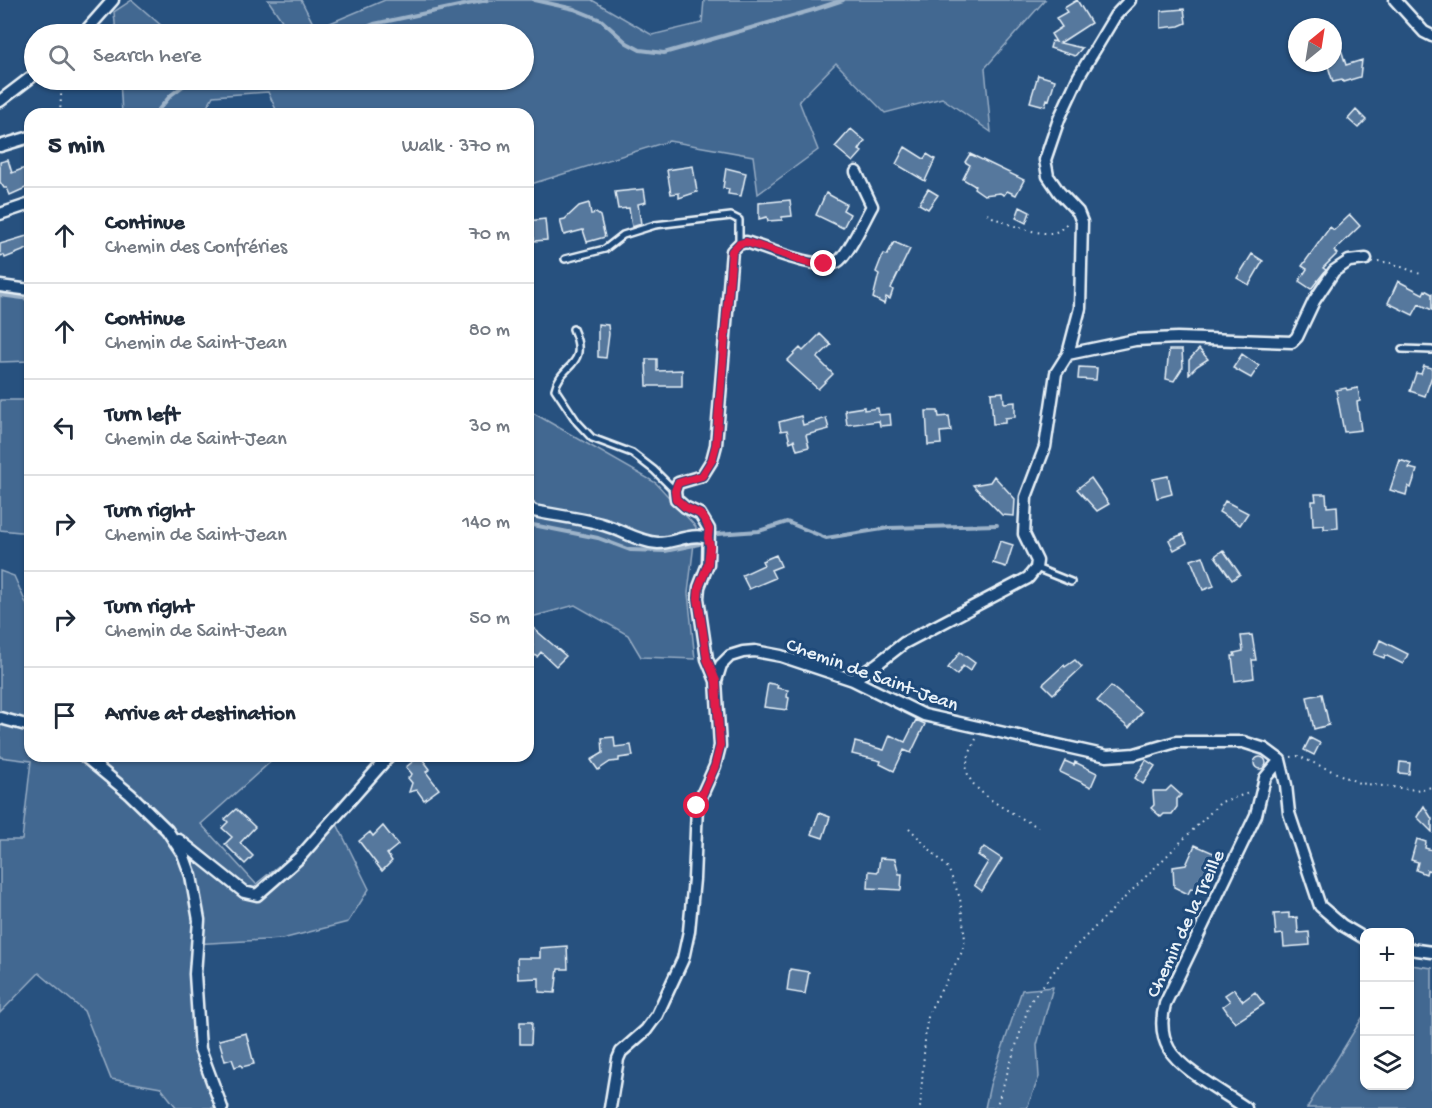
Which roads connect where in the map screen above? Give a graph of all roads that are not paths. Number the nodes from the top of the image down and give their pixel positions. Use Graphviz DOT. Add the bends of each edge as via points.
graph roads {
  1 [pos="113,0"];
  2 [pos="1130,0"];
  3 [pos="1395,0"];
  4 [pos="92,24"];
  5 [pos="1432,36"];
  6 [pos="24,83"];
  7 [pos="0,101"];
  8 [pos="24,139"];
  9 [pos="0,146"];
  10 [pos="856,172"];
  11 [pos="24,206"];
  12 [pos="0,214"];
  13 [pos="739,244"];
  14 [pos="565,259"];
  15 [pos="1366,259"];
  16 [pos="0,285"];
  17 [pos="24,289"];
  18 [pos="573,329"];
  19 [pos="1402,349"];
  20 [pos="1432,350"];
  21 [pos="1068,354"];
  22 [pos="675,491"];
  23 [pos="534,511"];
  24 [pos="708,538"];
  25 [pos="1036,568"];
  26 [pos="1071,582"];
  27 [pos="853,680"];
  28 [pos="716,681"];
  29 [pos="0,718"];
  30 [pos="24,724"];
  31 [pos="1280,760"];
  32 [pos="91,762"];
  33 [pos="384,762"];
  34 [pos="167,830"];
  35 [pos="1360,935"];
  36 [pos="1414,950"];
  37 [pos="1432,952"];
  38 [pos="222,1108"];
  39 [pos="610,1108"];
  40 [pos="1246,1108"];
  1 -- 4 [label="street"];
  2 -- 21 [label="street" via="1115,16 1079,76 1045,159 1053,184 1082,222 1080,308"];
  3 -- 5 [label="street"];
  6 -- 7 [label="street"];
  8 -- 9 [label="street"];
  10 -- 13 [label="street" via="872,206 838,262 811,263 746,242"];
  11 -- 12 [label="street"];
  13 -- 14 [label="lane" via="739,220 731,216 656,225 623,235 605,249"];
  13 -- 22 [label="street" via="732,251 714,453 702,476 678,483"];
  15 -- 21 [label="street" via="1349,261 1334,272 1292,342 1135,340"];
  16 -- 17 [label="street"];
  18 -- 22 [label="lane" via="579,350 555,389 592,438 632,453"];
  19 -- 20 [label="lane"];
  21 -- 25 [label="street" via="1056,373 1045,447 1026,497 1024,534 1037,561"];
  22 -- 24 [label="street" via="676,499 705,520"];
  23 -- 24 [label="street" via="603,524 657,543 700,535"];
  24 -- 28 [label="street" via="708,564 698,598 707,659"];
  25 -- 26 [label="lane"];
  25 -- 27 [label="street" via="1028,578 904,643"];
  27 -- 28 [label="street, Chemin de Saint-Jean" via="795,659 755,651 730,656 721,665"];
  27 -- 31 [label="street, Chemin de Saint-Jean" via="924,715 1107,756 1135,754 1176,742 1243,742 1265,749"];
  28 -- 39 [label="street" via="720,746 697,806 687,945 657,1015 622,1050"];
  29 -- 30 [label="street"];
  31 -- 35 [label="street" via="1289,813 1320,906"];
  31 -- 40 [label="street, Chemin de la Treille" via="1265,778 1256,815 1165,1004 1162,1023 1169,1049 1176,1058"];
  32 -- 34 [label="street"];
  33 -- 34 [label="street" via="299,858 257,895 244,892"];
  34 -- 38 [label="street" via="183,854 191,876 199,920 195,974 200,1049"];
  36 -- 37 [label="street"];
}
